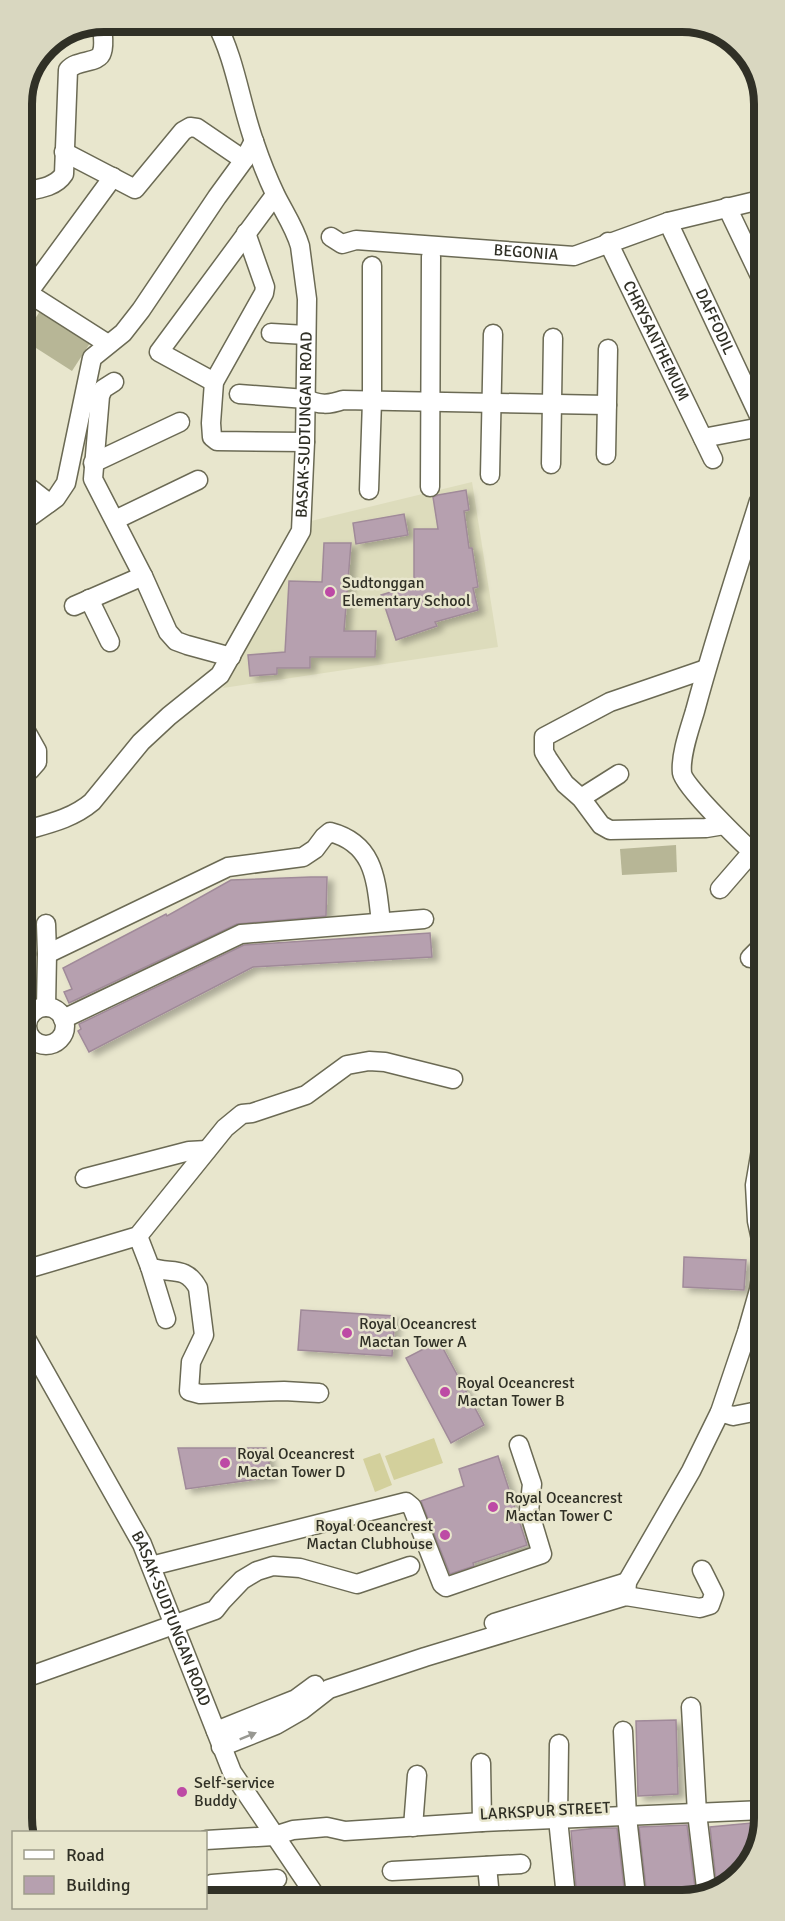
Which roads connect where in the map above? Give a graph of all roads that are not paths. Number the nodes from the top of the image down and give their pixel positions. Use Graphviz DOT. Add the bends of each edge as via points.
graph roads {
  1 [pos="102,32"];
  2 [pos="221,32"];
  3 [pos="254,141"];
  4 [pos="64,152"];
  5 [pos="244,160"];
  6 [pos="113,177"];
  7 [pos="32,190"];
  8 [pos="275,195"];
  9 [pos="754,201"];
  10 [pos="727,207"];
  11 [pos="668,222"];
  12 [pos="246,233"];
  13 [pos="298,238"];
  14 [pos="608,242"];
  15 [pos="431,257"];
  16 [pos="754,263"];
  17 [pos="372,266"];
  18 [pos="32,287"];
  19 [pos="32,300"];
  20 [pos="271,333"];
  21 [pos="493,334"];
  22 [pos="306,335"];
  23 [pos="553,338"];
  24 [pos="108,344"];
  25 [pos="608,349"];
  26 [pos="214,381"];
  27 [pos="114,382"];
  28 [pos="239,394"];
  29 [pos="306,399"];
  30 [pos="372,401"];
  31 [pos="431,402"];
  32 [pos="491,403"];
  33 [pos="552,404"];
  34 [pos="607,405"];
  35 [pos="754,407"];
  36 [pos="180,422"];
  37 [pos="754,428"];
  38 [pos="703,438"];
  39 [pos="305,442"];
  40 [pos="606,455"];
  41 [pos="713,459"];
  42 [pos="93,463"];
  43 [pos="551,464"];
  44 [pos="490,475"];
  45 [pos="198,480"];
  46 [pos="430,487"];
  47 [pos="32,490"];
  48 [pos="369,490"];
  49 [pos="49,503"];
  50 [pos="32,515"];
  51 [pos="754,517"];
  52 [pos="115,520"];
  53 [pos="143,576"];
  54 [pos="110,642"];
  55 [pos="231,657"];
  56 [pos="706,669"];
  57 [pos="32,742"];
  58 [pos="32,768"];
  59 [pos="619,774"];
  60 [pos="580,798"];
  61 [pos="724,825"];
  62 [pos="32,828"];
  63 [pos="754,853"];
  64 [pos="754,859"];
  65 [pos="720,889"];
  66 [pos="424,919"];
  67 [pos="381,922"];
  68 [pos="46,924"];
  69 [pos="47,954"];
  70 [pos="46,1007"];
  71 [pos="32,1014"];
  72 [pos="63,1019"];
  73 [pos="32,1039"];
  74 [pos="453,1079"];
  75 [pos="207,1150"];
  76 [pos="85,1178"];
  77 [pos="138,1236"];
  78 [pos="150,1267"];
  79 [pos="32,1268"];
  80 [pos="754,1311"];
  81 [pos="166,1319"];
  82 [pos="32,1349"];
  83 [pos="319,1393"];
  84 [pos="720,1412"];
  85 [pos="754,1412"];
  86 [pos="519,1445"];
  87 [pos="151,1566"];
  88 [pos="410,1566"];
  89 [pos="702,1570"];
  90 [pos="627,1589"];
  91 [pos="174,1625"];
  92 [pos="32,1676"];
  93 [pos="691,1707"];
  94 [pos="623,1731"];
  95 [pos="219,1739"];
  96 [pos="559,1744"];
  97 [pos="481,1763"];
  98 [pos="417,1775"];
  99 [pos="754,1804"];
  100 [pos="697,1809"];
  101 [pos="754,1810"];
  102 [pos="627,1812"];
  103 [pos="558,1815"];
  104 [pos="482,1818"];
  105 [pos="413,1822"];
  106 [pos="274,1836"];
  107 [pos="207,1840"];
  108 [pos="521,1864"];
  109 [pos="487,1866"];
  110 [pos="392,1871"];
  111 [pos="278,1879"];
  112 [pos="209,1885"];
  113 [pos="706,1886"];
  114 [pos="311,1889"];
  115 [pos="489,1890"];
  116 [pos="565,1890"];
  117 [pos="635,1890"];
  1 -- 4 [label="street" via="100,57 73,64 68,70"];
  2 -- 3 [label="street, BASAK-SUDTUNGAN ROAD"];
  3 -- 5 [label="street"];
  3 -- 8 [label="street, BASAK-SUDTUNGAN ROAD"];
  4 -- 6 [label="street"];
  4 -- 7 [label="street" via="64,174 59,181"];
  5 -- 6 [label="street" via="190,127 135,189"];
  5 -- 24 [label="street" via="141,310 123,333"];
  6 -- 18 [label="street"];
  8 -- 12 [label="street"];
  8 -- 13 [label="street, BASAK-SUDTUNGAN ROAD"];
  9 -- 10 [label="street, BEGONIA"];
  10 -- 11 [label="street, BEGONIA"];
  10 -- 16 [label="street"];
  11 -- 14 [label="street, BEGONIA"];
  11 -- 35 [label="street, DAFFODIL"];
  12 -- 26 [label="street" via="264,293"];
  12 -- 26 [label="street" via="159,352"];
  13 -- 14 [label="street, BEGONIA" via="574,256"];
  13 -- 22 [label="street, BASAK-SUDTUNGAN ROAD" via="307,299"];
  14 -- 38 [label="street, CHRYSANTHEMUM"];
  15 -- 31 [label="street"];
  17 -- 30 [label="street"];
  19 -- 24 [label="street"];
  20 -- 22 [label="street"];
  21 -- 32 [label="street"];
  22 -- 29 [label="street, BASAK-SUDTUNGAN ROAD"];
  23 -- 33 [label="street"];
  24 -- 49 [label="street" via="92,358 66,483"];
  25 -- 34 [label="street"];
  26 -- 39 [label="street" via="213,440"];
  27 -- 42 [label="street" via="100,396"];
  28 -- 29 [label="street"];
  29 -- 30 [label="street" via="332,395 342,400"];
  29 -- 39 [label="street, BASAK-SUDTUNGAN ROAD"];
  30 -- 31 [label="street"];
  30 -- 48 [label="street"];
  31 -- 32 [label="street"];
  31 -- 46 [label="street"];
  32 -- 33 [label="street"];
  32 -- 44 [label="street"];
  33 -- 34 [label="street"];
  33 -- 43 [label="street"];
  34 -- 40 [label="street"];
  36 -- 42 [label="street"];
  37 -- 38 [label="street"];
  38 -- 41 [label="street, CHRYSANTHEMUM"];
  39 -- 55 [label="street, BASAK-SUDTUNGAN ROAD" via="301,531"];
  42 -- 52 [label="street" via="93,478"];
  45 -- 52 [label="street"];
  47 -- 49 [label="street"];
  49 -- 50 [label="street"];
  51 -- 56 [label="street"];
  52 -- 53 [label="street"];
  53 -- 54 [label="street" via="81,602"];
  53 -- 55 [label="street" via="168,632 176,641"];
  55 -- 62 [label="street, BASAK-SUDTUNGAN ROAD" via="220,675 141,742 88,806 64,819"];
  56 -- 60 [label="street" via="610,702 544,737 548,759"];
  56 -- 61 [label="street" via="684,752 682,775"];
  57 -- 58 [label="street" via="37,762"];
  59 -- 60 [label="street"];
  60 -- 61 [label="street" via="601,825 610,830"];
  61 -- 63 [label="street"];
  64 -- 65 [label="street"];
  66 -- 67 [label="street"];
  67 -- 69 [label="street" via="370,862 359,846 330,832 303,857 228,867"];
  67 -- 72 [label="street" via="241,934"];
  68 -- 69 [label="street"];
  69 -- 70 [label="street"];
  70 -- 71 [label="street"];
  70 -- 72 [label="street" via="57,1010"];
  72 -- 73 [label="street" via="64,1031 57,1042 44,1045"];
  74 -- 75 [label="street" via="385,1062 347,1065 306,1095 242,1114"];
  75 -- 76 [label="street" via="189,1151"];
  75 -- 77 [label="street"];
  77 -- 78 [label="street"];
  77 -- 79 [label="street"];
  78 -- 81 [label="street"];
  78 -- 83 [label="street" via="186,1274 198,1288 204,1335 190,1362 189,1391"];
  80 -- 84 [label="street"];
  82 -- 87 [label="street, BASAK-SUDTUNGAN ROAD" via="131,1523"];
  84 -- 85 [label="street" via="734,1416"];
  84 -- 90 [label="street"];
  86 -- 87 [label="street" via="532,1484 529,1511 542,1554 446,1587 406,1502"];
  87 -- 91 [label="street, BASAK-SUDTUNGAN ROAD"];
  88 -- 91 [label="street" via="357,1584 300,1568 273,1566 242,1580 215,1610"];
  89 -- 90 [label="street" via="714,1594 710,1605 699,1608"];
  90 -- 95 [label="street" via="321,1680 276,1725"];
  91 -- 92 [label="street"];
  91 -- 95 [label="street, BASAK-SUDTUNGAN ROAD"];
  93 -- 100 [label="street"];
  94 -- 102 [label="street"];
  95 -- 106 [label="street, BASAK-SUDTUNGAN ROAD" via="232,1772"];
  96 -- 103 [label="street"];
  97 -- 104 [label="street"];
  98 -- 105 [label="street"];
  99 -- 100 [label="street, LARKSPUR STREET"];
  100 -- 101 [label="street, LARKSPUR STREET"];
  100 -- 102 [label="street, LARKSPUR STREET"];
  100 -- 113 [label="street"];
  102 -- 103 [label="street, LARKSPUR STREET"];
  102 -- 117 [label="street"];
  103 -- 104 [label="street, LARKSPUR STREET"];
  103 -- 116 [label="street"];
  104 -- 105 [label="street, LARKSPUR STREET"];
  105 -- 106 [label="street, LARKSPUR STREET" via="344,1820 327,1827"];
  106 -- 107 [label="street, LARKSPUR STREET"];
  106 -- 114 [label="street, BASAK-SUDTUNGAN ROAD"];
  108 -- 109 [label="street"];
  109 -- 110 [label="street"];
  109 -- 115 [label="street"];
  111 -- 112 [label="street"];
}
